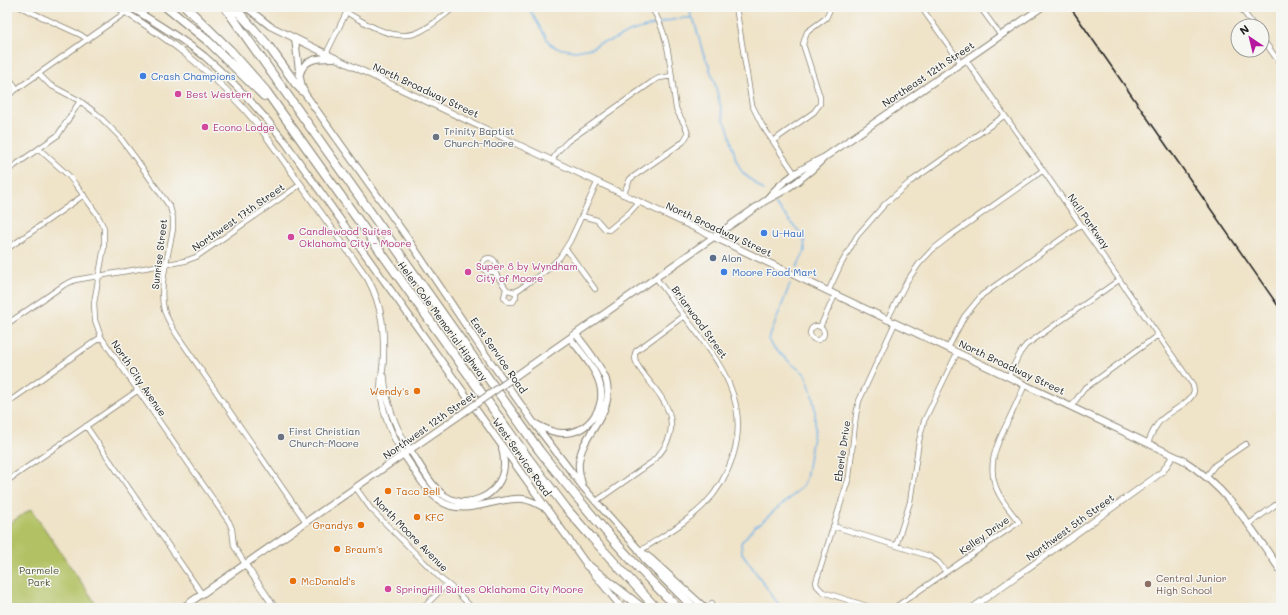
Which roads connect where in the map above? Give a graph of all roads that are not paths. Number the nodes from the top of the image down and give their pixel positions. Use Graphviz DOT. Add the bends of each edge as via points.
graph roads {
  1 [pos="20,7"];
  2 [pos="117,7"];
  3 [pos="130,7"];
  4 [pos="166,7"];
  5 [pos="186,7"];
  6 [pos="225,7"];
  7 [pos="234,7"];
  8 [pos="246,7"];
  9 [pos="348,7"];
  10 [pos="455,7"];
  11 [pos="651,7"];
  12 [pos="736,7"];
  13 [pos="832,7"];
  14 [pos="921,7"];
  15 [pos="980,7"];
  16 [pos="1042,7"];
  17 [pos="1240,7"];
  18 [pos="126,12"];
  19 [pos="346,12"];
  20 [pos="1248,18"];
  21 [pos="1001,36"];
  22 [pos="295,39"];
  23 [pos="88,40"];
  24 [pos="1270,49"];
  25 [pos="326,54"];
  26 [pos="335,58"];
  27 [pos="964,62"];
  28 [pos="1281,65"];
  29 [pos="39,74"];
  30 [pos="7,75"];
  31 [pos="672,76"];
  32 [pos="300,78"];
  33 [pos="17,89"];
  34 [pos="303,91"];
  35 [pos="7,96"];
  36 [pos="80,102"];
  37 [pos="1004,116"];
  38 [pos="287,119"];
  39 [pos="773,141"];
  40 [pos="40,149"];
  41 [pos="825,157"];
  42 [pos="552,161"];
  43 [pos="7,171"];
  44 [pos="1042,171"];
  45 [pos="794,174"];
  46 [pos="801,179"];
  47 [pos="598,182"];
  48 [pos="301,184"];
  49 [pos="624,195"];
  50 [pos="84,196"];
  51 [pos="765,201"];
  52 [pos="639,202"];
  53 [pos="582,216"];
  54 [pos="1081,225"];
  55 [pos="714,237"];
  56 [pos="7,249"];
  57 [pos="566,249"];
  58 [pos="166,264"];
  59 [pos="493,270"];
  60 [pos="99,275"];
  61 [pos="656,278"];
  62 [pos="1119,280"];
  63 [pos="506,289"];
  64 [pos="595,290"];
  65 [pos="516,292"];
  66 [pos="828,292"];
  67 [pos="835,295"];
  68 [pos="684,316"];
  69 [pos="888,320"];
  70 [pos="895,323"];
  71 [pos="7,324"];
  72 [pos="820,327"];
  73 [pos="1158,335"];
  74 [pos="573,336"];
  75 [pos="101,337"];
  76 [pos="948,348"];
  77 [pos="957,353"];
  78 [pos="383,368"];
  79 [pos="1008,377"];
  80 [pos="1025,385"];
  81 [pos="137,391"];
  82 [pos="7,403"];
  83 [pos="1071,407"];
  84 [pos="534,422"];
  85 [pos="86,426"];
  86 [pos="1148,443"];
  87 [pos="1246,444"];
  88 [pos="502,446"];
  89 [pos="410,450"];
  90 [pos="404,455"];
  91 [pos="1174,456"];
  92 [pos="1206,477"];
  93 [pos="7,480"];
  94 [pos="583,487"];
  95 [pos="356,488"];
  96 [pos="1281,501"];
  97 [pos="595,502"];
  98 [pos="546,509"];
  99 [pos="306,522"];
  100 [pos="1249,524"];
  101 [pos="833,526"];
  102 [pos="896,546"];
  103 [pos="640,551"];
  104 [pos="245,564"];
  105 [pos="587,565"];
  106 [pos="1281,571"];
  107 [pos="946,572"];
  108 [pos="447,584"];
  109 [pos="202,594"];
  110 [pos="712,603"];
  111 [pos="182,608"];
  112 [pos="275,608"];
  113 [pos="423,608"];
  114 [pos="472,608"];
  115 [pos="622,608"];
  116 [pos="642,608"];
  117 [pos="656,608"];
  118 [pos="678,608"];
  119 [pos="694,608"];
  120 [pos="706,608"];
  121 [pos="873,608"];
  122 [pos="894,608"];
  123 [pos="972,608"];
  1 -- 23 [label="street"];
  2 -- 18 [label="street"];
  3 -- 88 [label="main road, West Service Road" via="202,55 264,115"];
  4 -- 38 [label="highway" via="208,41"];
  5 -- 38 [label="highway, Helen Cole Memorial Highway" via="209,27 243,64"];
  6 -- 118 [label="highway, Helen Cole Memorial Highway" via="539,450 604,530"];
  7 -- 34 [label="highway" via="267,44"];
  8 -- 22 [label="main road, North Broadway Street" via="270,26"];
  9 -- 19 [label="street"];
  10 -- 19 [label="street" via="420,31 404,36 385,32"];
  11 -- 31 [label="street" via="662,26"];
  12 -- 39 [label="street" via="750,100"];
  13 -- 39 [label="street" via="826,18 807,32 803,44 820,96 820,104 814,112"];
  14 -- 27 [label="street, Nail Parkway"];
  15 -- 21 [label="street"];
  16 -- 21 [label="main road, Northeast 12th Street"];
  17 -- 20 [label="street"];
  18 -- 23 [label="street"];
  18 -- 48 [label="street" via="174,44 219,81 259,126"];
  19 -- 25 [label="street"];
  21 -- 27 [label="main road, Northeast 12th Street"];
  22 -- 25 [label="main road, North Broadway Street"];
  22 -- 32 [label="main road"];
  23 -- 29 [label="street"];
  24 -- 28 [label="street"];
  25 -- 26 [label="main road, North Broadway Street"];
  26 -- 32 [label="main road" via="311,60 302,68"];
  26 -- 42 [label="street, North Broadway Street"];
  27 -- 37 [label="street, Nail Parkway"];
  27 -- 41 [label="main road, Northeast 12th Street"];
  29 -- 33 [label="street"];
  29 -- 36 [label="street, Sunrise Street" via="50,85"];
  30 -- 33 [label="street"];
  31 -- 42 [label="street" via="652,82 568,141"];
  31 -- 49 [label="street" via="678,115 687,129 687,137 630,179"];
  32 -- 34 [label="main road"];
  33 -- 35 [label="street"];
  34 -- 84 [label="main road, East Service Road"];
  36 -- 40 [label="street" via="61,131"];
  36 -- 58 [label="street, Sunrise Street" via="97,114 119,136 170,207 173,223"];
  37 -- 44 [label="street, Nail Parkway"];
  37 -- 66 [label="street" via="910,182 885,204 857,236"];
  38 -- 117 [label="highway, Helen Cole Memorial Highway" via="528,458 566,508"];
  39 -- 45 [label="street"];
  40 -- 43 [label="street"];
  40 -- 50 [label="street, North City Avenue" via="68,175"];
  41 -- 45 [label="main road, Northeast 12th Street"];
  41 -- 46 [label="main road, Northeast 12th Street"];
  42 -- 47 [label="street, North Broadway Street"];
  44 -- 54 [label="street, Nail Parkway"];
  44 -- 69 [label="street" via="932,250 907,281"];
  45 -- 46 [label="main road"];
  45 -- 51 [label="main road, Northeast 12th Street" via="777,186"];
  46 -- 51 [label="main road, Northeast 12th Street" via="782,193"];
  47 -- 49 [label="street, North Broadway Street"];
  47 -- 53 [label="street"];
  48 -- 58 [label="street, Northwest 17th Street" via="196,257"];
  48 -- 78 [label="street" via="376,294 383,326"];
  49 -- 52 [label="street, North Broadway Street"];
  50 -- 56 [label="street"];
  50 -- 60 [label="street, North City Avenue" via="104,228 104,247"];
  51 -- 55 [label="main road, Northwest 12th Street"];
  52 -- 53 [label="street" via="608,230 597,220"];
  52 -- 55 [label="street, North Broadway Street"];
  53 -- 57 [label="street"];
  54 -- 62 [label="street, Nail Parkway"];
  54 -- 76 [label="street" via="982,295 964,317"];
  55 -- 61 [label="main road, Northwest 12th Street"];
  55 -- 66 [label="main road, North Broadway Street"];
  57 -- 64 [label="street"];
  57 -- 65 [label="street" via="548,269"];
  58 -- 60 [label="street, Northwest 17th Street"];
  58 -- 99 [label="street, Sunrise Street" via="162,301 171,326"];
  59 -- 63 [label="street"];
  60 -- 71 [label="street, Northwest 17th Street" via="71,281"];
  60 -- 75 [label="street, North City Avenue" via="94,313"];
  61 -- 68 [label="street, Briarwood Street"];
  61 -- 74 [label="main road, Northwest 12th Street"];
  62 -- 73 [label="street, Nail Parkway"];
  62 -- 79 [label="street" via="1026,345"];
  63 -- 65 [label="street"];
  63 -- 65 [label="street" via="506,301 513,302"];
  66 -- 67 [label="main road, North Broadway Street"];
  67 -- 69 [label="main road, North Broadway Street"];
  67 -- 72 [label="street"];
  68 -- 97 [label="street" via="636,351 634,356 668,409 671,428 667,443 652,462"];
  68 -- 103 [label="street, Briarwood Street" via="711,350 732,388 737,412 736,444 728,472 710,499 695,513"];
  69 -- 70 [label="main road, North Broadway Street"];
  70 -- 76 [label="main road, North Broadway Street"];
  70 -- 101 [label="street, Eberle Drive" via="859,402 849,478"];
  73 -- 83 [label="street" via="1084,388"];
  73 -- 86 [label="street, Nail Parkway" via="1193,385 1194,393 1158,422"];
  74 -- 84 [label="main road" via="599,380 601,398 598,411 592,420 580,429 567,433 551,431"];
  74 -- 89 [label="main road, Northwest 12th Street, bridge"];
  74 -- 94 [label="main road" via="603,374 608,392 605,410 580,457 579,474"];
  75 -- 81 [label="street, North City Avenue"];
  75 -- 82 [label="street"];
  76 -- 77 [label="main road, North Broadway Street"];
  77 -- 79 [label="main road, North Broadway Street"];
  77 -- 102 [label="street" via="924,421 910,502"];
  78 -- 89 [label="street" via="385,388 395,423"];
  78 -- 90 [label="street" via="381,392 388,427"];
  79 -- 80 [label="main road, North Broadway Street"];
  80 -- 83 [label="main road, North Broadway Street"];
  80 -- 107 [label="street, Kelley Drive" via="999,440 992,464 998,494 1018,522"];
  81 -- 85 [label="street"];
  81 -- 104 [label="street, North City Avenue" via="229,522 234,546"];
  83 -- 86 [label="main road, North Broadway Street"];
  84 -- 94 [label="main road, East Service Road"];
  85 -- 93 [label="street"];
  85 -- 109 [label="street"];
  86 -- 91 [label="main road, North Broadway Street"];
  87 -- 92 [label="street" via="1216,465"];
  88 -- 89 [label="main road" via="504,465 501,480 486,496 470,502 444,496 433,485"];
  88 -- 98 [label="main road, West Service Road"];
  89 -- 90 [label="main road, Northwest 12th Street"];
  90 -- 95 [label="main road, Northwest 12th Street"];
  90 -- 98 [label="main road" via="431,493 447,505 467,508 517,499 534,502"];
  91 -- 92 [label="main road, North Broadway Street"];
  91 -- 123 [label="street, Northwest 5th Street" via="1154,478"];
  92 -- 100 [label="main road, North Broadway Street" via="1229,499"];
  94 -- 97 [label="main road, East Service Road"];
  95 -- 99 [label="main road, Northwest 12th Street"];
  95 -- 108 [label="street, North Moore Avenue" via="371,509"];
  96 -- 100 [label="street"];
  97 -- 103 [label="main road, East Service Road"];
  98 -- 105 [label="main road"];
  99 -- 104 [label="main road, Northwest 12th Street"];
  100 -- 106 [label="main road, North Broadway Street"];
  101 -- 102 [label="street"];
  101 -- 121 [label="street, Eberle Drive" via="817,584 822,592"];
  102 -- 107 [label="street" via="934,558"];
  103 -- 119 [label="highway"];
  103 -- 120 [label="main road, East Service Road"];
  104 -- 109 [label="main road, Northwest 12th Street"];
  104 -- 112 [label="street, North City Avenue"];
  105 -- 115 [label="main road"];
  105 -- 116 [label="highway"];
  107 -- 122 [label="street, Kelley Drive"];
  108 -- 113 [label="street"];
  108 -- 114 [label="street, North Moore Avenue"];
  109 -- 111 [label="main road, Northwest 12th Street"];
  110 -- 120 [label="street"];
}
